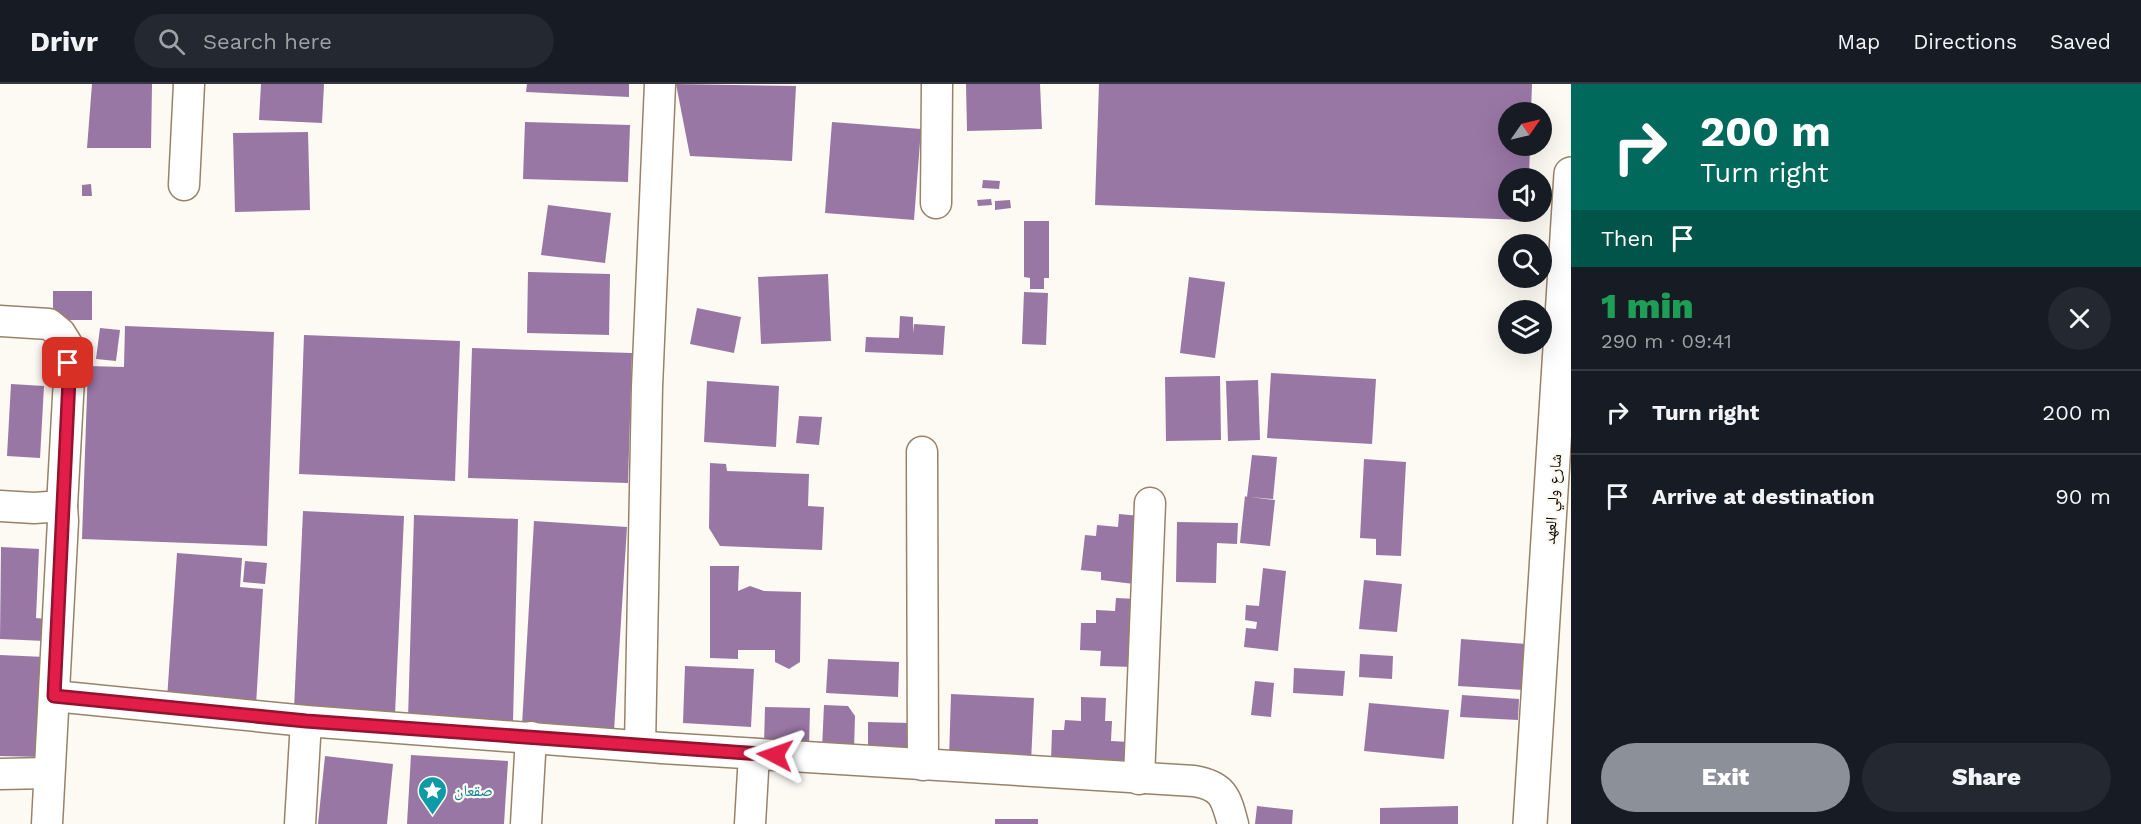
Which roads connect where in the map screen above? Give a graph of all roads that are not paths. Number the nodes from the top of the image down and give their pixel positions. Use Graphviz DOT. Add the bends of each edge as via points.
graph roads {
  1 [pos="189,84"];
  2 [pos="660,84"];
  3 [pos="937,84"];
  4 [pos="1571,174"];
  5 [pos="184,185"];
  6 [pos="936,203"];
  7 [pos="1570,219"];
  8 [pos="0,321"];
  9 [pos="922,452"];
  10 [pos="1150,503"];
  11 [pos="0,506"];
  12 [pos="62,506"];
  13 [pos="54,696"];
  14 [pos="306,721"];
  15 [pos="531,737"];
  16 [pos="639,746"];
  17 [pos="754,754"];
  18 [pos="922,765"];
  19 [pos="50,773"];
  20 [pos="0,774"];
  21 [pos="1139,779"];
  22 [pos="47,824"];
  23 [pos="300,824"];
  24 [pos="526,824"];
  25 [pos="750,824"];
  26 [pos="1233,824"];
  27 [pos="1530,824"];
  1 -- 5 [label="street"];
  2 -- 16 [label="street" via="647,387"];
  3 -- 6 [label="street"];
  4 -- 7 [label="main road, شارع ولي العهد"];
  7 -- 27 [label="main road, شارع ولي العهد"];
  8 -- 12 [label="street" via="49,324 68,346"];
  9 -- 18 [label="street"];
  10 -- 21 [label="street"];
  11 -- 12 [label="street"];
  12 -- 13 [label="street"];
  13 -- 14 [label="street"];
  13 -- 19 [label="street"];
  14 -- 15 [label="street"];
  14 -- 23 [label="street"];
  15 -- 16 [label="street"];
  15 -- 24 [label="street"];
  16 -- 17 [label="street"];
  17 -- 18 [label="street"];
  17 -- 25 [label="street"];
  18 -- 21 [label="street"];
  19 -- 20 [label="street"];
  19 -- 22 [label="street"];
  21 -- 26 [label="street" via="1211,784 1223,794"];
}
